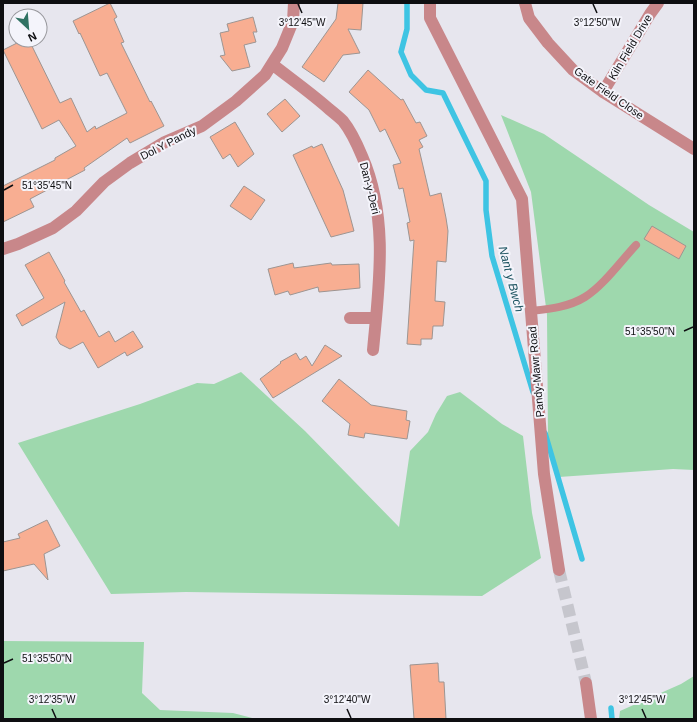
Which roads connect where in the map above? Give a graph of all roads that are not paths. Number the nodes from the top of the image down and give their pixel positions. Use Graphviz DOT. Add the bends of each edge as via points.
graph roads {
  1 [pos="294,3"];
  2 [pos="430,3"];
  3 [pos="525,3"];
  4 [pos="658,3"];
  5 [pos="272,64"];
  6 [pos="603,92"];
  7 [pos="694,149"];
  8 [pos="636,245"];
  9 [pos="3,249"];
  10 [pos="531,311"];
  11 [pos="350,318"];
  12 [pos="376,318"];
  13 [pos="373,350"];
  14 [pos="559,570"];
  15 [pos="586,684"];
  16 [pos="591,719"];
  1 -- 5 [label="street, Dol Y Pandy" via="293,21"];
  2 -- 10 [label="street, Pandy-Mawr Road" via="430,18 522,199"];
  3 -- 6 [label="street, Gate Field Close" via="528,18 548,43 573,70"];
  4 -- 6 [label="street, Kiln Field Drive"];
  5 -- 9 [label="street, Dol Y Pandy" via="265,75 236,101 202,126 166,142 130,163 104,182 76,211 53,228"];
  5 -- 12 [label="street, Dan-y-Deri" via="342,121 368,169 377,208 380,243"];
  6 -- 7 [label="street, Gate Field Close"];
  8 -- 10 [label="lane" via="597,288 585,297 556,308"];
  10 -- 14 [label="street, Pandy-Mawr Road" via="544,474"];
  11 -- 12 [label="street"];
  12 -- 13 [label="street, Dan-y-Deri"];
  15 -- 16 [label="street"];
}
